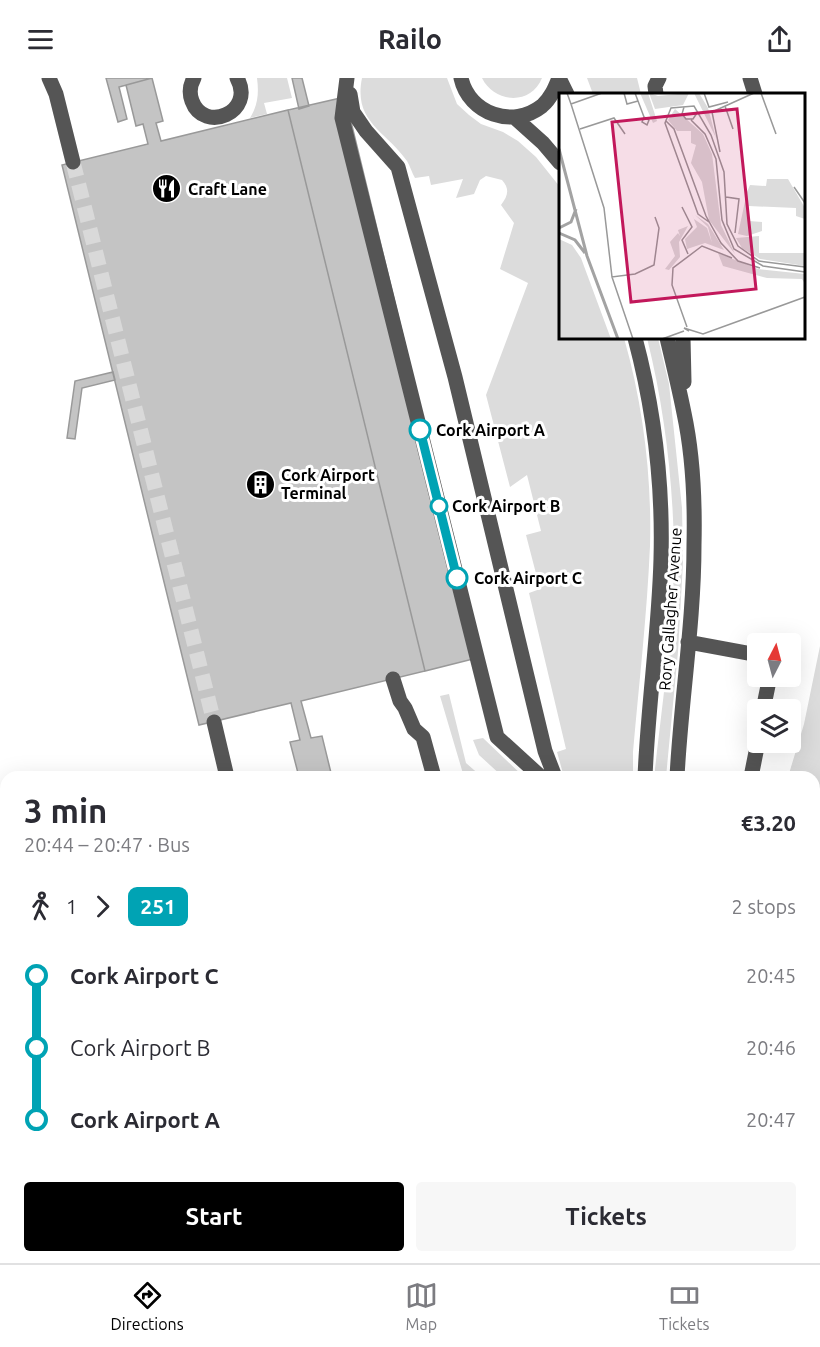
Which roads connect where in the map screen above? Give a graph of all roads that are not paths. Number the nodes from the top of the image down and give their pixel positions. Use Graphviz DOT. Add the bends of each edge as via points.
graph roads {
  1 [pos="50,78"];
  2 [pos="194,78"];
  3 [pos="237,78"];
  4 [pos="347,78"];
  5 [pos="461,78"];
  6 [pos="559,78"];
  7 [pos="659,78"];
  8 [pos="750,78"];
  9 [pos="566,93"];
  10 [pos="656,93"];
  11 [pos="754,93"];
  12 [pos="514,117"];
  13 [pos="559,161"];
  14 [pos="74,162"];
  15 [pos="635,339"];
  16 [pos="667,339"];
  17 [pos="683,339"];
  18 [pos="685,415"];
  19 [pos="688,642"];
  20 [pos="747,653"];
  21 [pos="393,679"];
  22 [pos="214,722"];
  23 [pos="756,753"];
  24 [pos="226,771"];
  25 [pos="432,771"];
  26 [pos="534,771"];
  27 [pos="553,771"];
  28 [pos="645,771"];
  29 [pos="677,771"];
  30 [pos="752,771"];
  1 -- 14 [label="street"];
  2 -- 3 [label="street" via="190,91 194,106 215,118 238,106 242,89"];
  4 -- 26 [label="street" via="342,118 497,737"];
  4 -- 27 [label="street" via="353,112 398,167 455,377"];
  5 -- 12 [label="street" via="462,86 483,110"];
  6 -- 9 [label="street"];
  6 -- 12 [label="street" via="542,105"];
  7 -- 10 [label="street"];
  8 -- 11 [label="street"];
  12 -- 13 [label="street"];
  15 -- 28 [label="street, Rory Gallagher Avenue" via="654,428 661,536"];
  16 -- 18 [label="street, Rory Gallagher Avenue"];
  17 -- 18 [label="street"];
  18 -- 19 [label="street, Rory Gallagher Avenue" via="694,534"];
  19 -- 20 [label="street"];
  19 -- 29 [label="street, Rory Gallagher Avenue"];
  21 -- 25 [label="street" via="414,729 423,737"];
  22 -- 24 [label="street"];
  23 -- 30 [label="street"];
}
